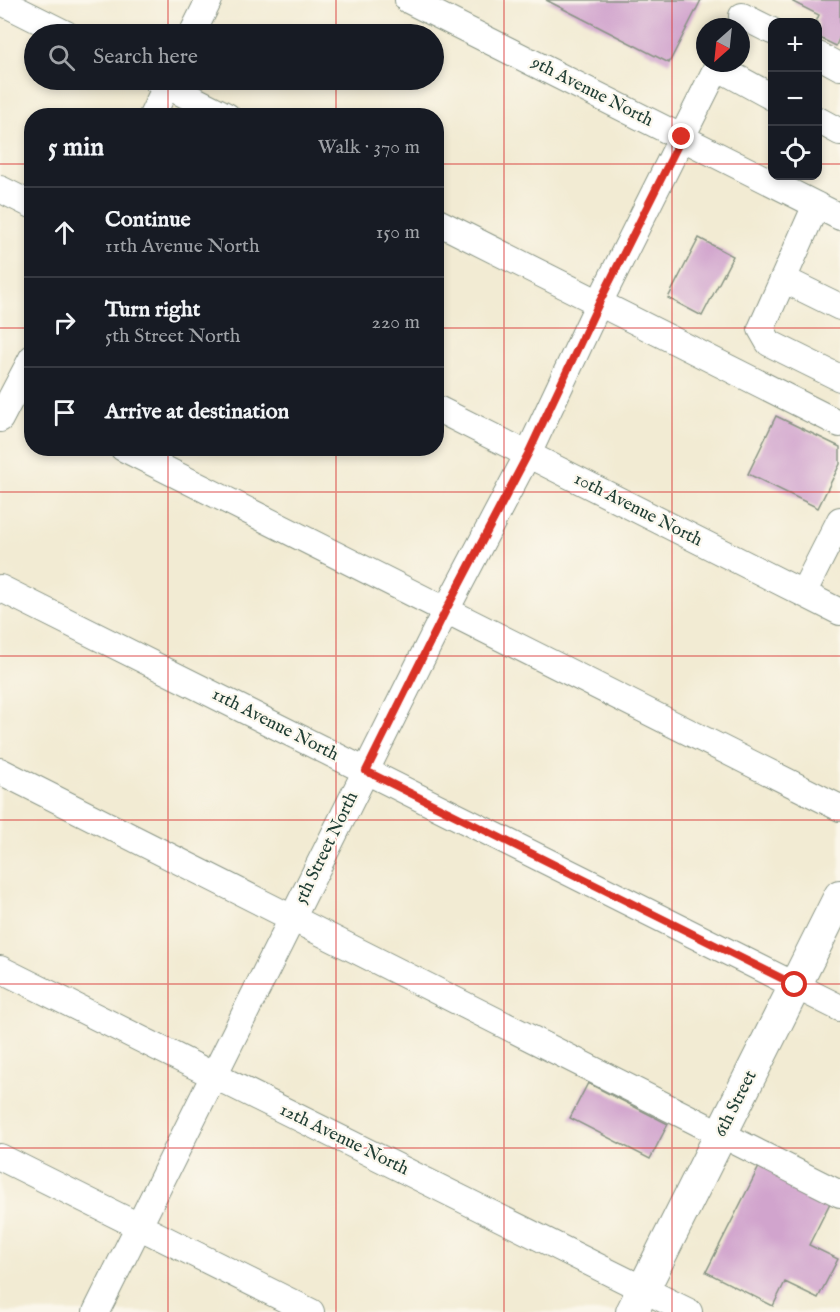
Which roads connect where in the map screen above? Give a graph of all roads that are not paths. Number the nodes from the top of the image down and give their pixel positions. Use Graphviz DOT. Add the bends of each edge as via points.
graph roads {
  1 [pos="209,0"];
  2 [pos="408,0"];
  3 [pos="0,1"];
  4 [pos="743,14"];
  5 [pos="46,24"];
  6 [pos="197,24"];
  7 [pos="768,29"];
  8 [pos="822,57"];
  9 [pos="840,67"];
  10 [pos="714,72"];
  11 [pos="730,72"];
  12 [pos="161,90"];
  13 [pos="180,90"];
  14 [pos="768,95"];
  15 [pos="155,108"];
  16 [pos="213,108"];
  17 [pos="822,122"];
  18 [pos="840,132"];
  19 [pos="682,137"];
  20 [pos="0,189"];
  21 [pos="24,201"];
  22 [pos="816,205"];
  23 [pos="840,217"];
  24 [pos="444,225"];
  25 [pos="783,279"];
  26 [pos="599,303"];
  27 [pos="840,307"];
  28 [pos="24,375"];
  29 [pos="840,378"];
  30 [pos="15,395"];
  31 [pos="444,412"];
  32 [pos="0,419"];
  33 [pos="840,424"];
  34 [pos="528,454"];
  35 [pos="139,456"];
  36 [pos="840,520"];
  37 [pos="0,588"];
  38 [pos="802,592"];
  39 [pos="446,610"];
  40 [pos="840,612"];
  41 [pos="0,771"];
  42 [pos="366,771"];
  43 [pos="840,808"];
  44 [pos="840,896"];
  45 [pos="292,918"];
  46 [pos="0,969"];
  47 [pos="795,985"];
  48 [pos="840,1008"];
  49 [pos="214,1076"];
  50 [pos="720,1134"];
  51 [pos="0,1157"];
  52 [pos="840,1194"];
  53 [pos="139,1226"];
  54 [pos="637,1301"];
  55 [pos="96,1312"];
  56 [pos="310,1312"];
  57 [pos="689,1312"];
  1 -- 6 [label="street"];
  2 -- 19 [label="street, 9th Avenue North"];
  3 -- 5 [label="street"];
  4 -- 7 [label="street"];
  8 -- 9 [label="street"];
  10 -- 19 [label="street, 5th Street North"];
  11 -- 14 [label="street"];
  12 -- 15 [label="street"];
  13 -- 16 [label="street"];
  17 -- 18 [label="street"];
  19 -- 22 [label="street, 9th Avenue North"];
  19 -- 26 [label="street, 5th Street North"];
  20 -- 21 [label="street"];
  22 -- 23 [label="street, 9th Avenue North"];
  22 -- 25 [label="street"];
  24 -- 26 [label="street"];
  25 -- 27 [label="street"];
  25 -- 29 [label="street" via="761,329 770,342"];
  26 -- 33 [label="street"];
  26 -- 34 [label="street, 5th Street North"];
  28 -- 30 [label="street"];
  30 -- 32 [label="street"];
  31 -- 34 [label="street, 10th Avenue North"];
  34 -- 38 [label="street, 10th Avenue North"];
  34 -- 39 [label="street, 5th Street North"];
  35 -- 39 [label="street"];
  36 -- 38 [label="street"];
  37 -- 42 [label="street, 11th Avenue North"];
  38 -- 40 [label="street, 10th Avenue North"];
  39 -- 42 [label="street, 5th Street North"];
  39 -- 43 [label="street"];
  41 -- 45 [label="street"];
  42 -- 45 [label="street, 5th Street North"];
  42 -- 47 [label="street, 11th Avenue North"];
  44 -- 47 [label="main road, 6th Street"];
  45 -- 49 [label="street, 5th Street North"];
  45 -- 50 [label="street"];
  46 -- 49 [label="street, 12th Avenue North"];
  47 -- 48 [label="street, 11th Avenue North"];
  47 -- 50 [label="main road, 6th Street"];
  49 -- 53 [label="street, 5th Street North"];
  49 -- 54 [label="street, 12th Avenue North"];
  50 -- 52 [label="street"];
  50 -- 54 [label="main road, 6th Street"];
  51 -- 53 [label="street"];
  53 -- 55 [label="street, 5th Street North"];
  53 -- 56 [label="street"];
  54 -- 57 [label="street, 12th Avenue North"];
}
